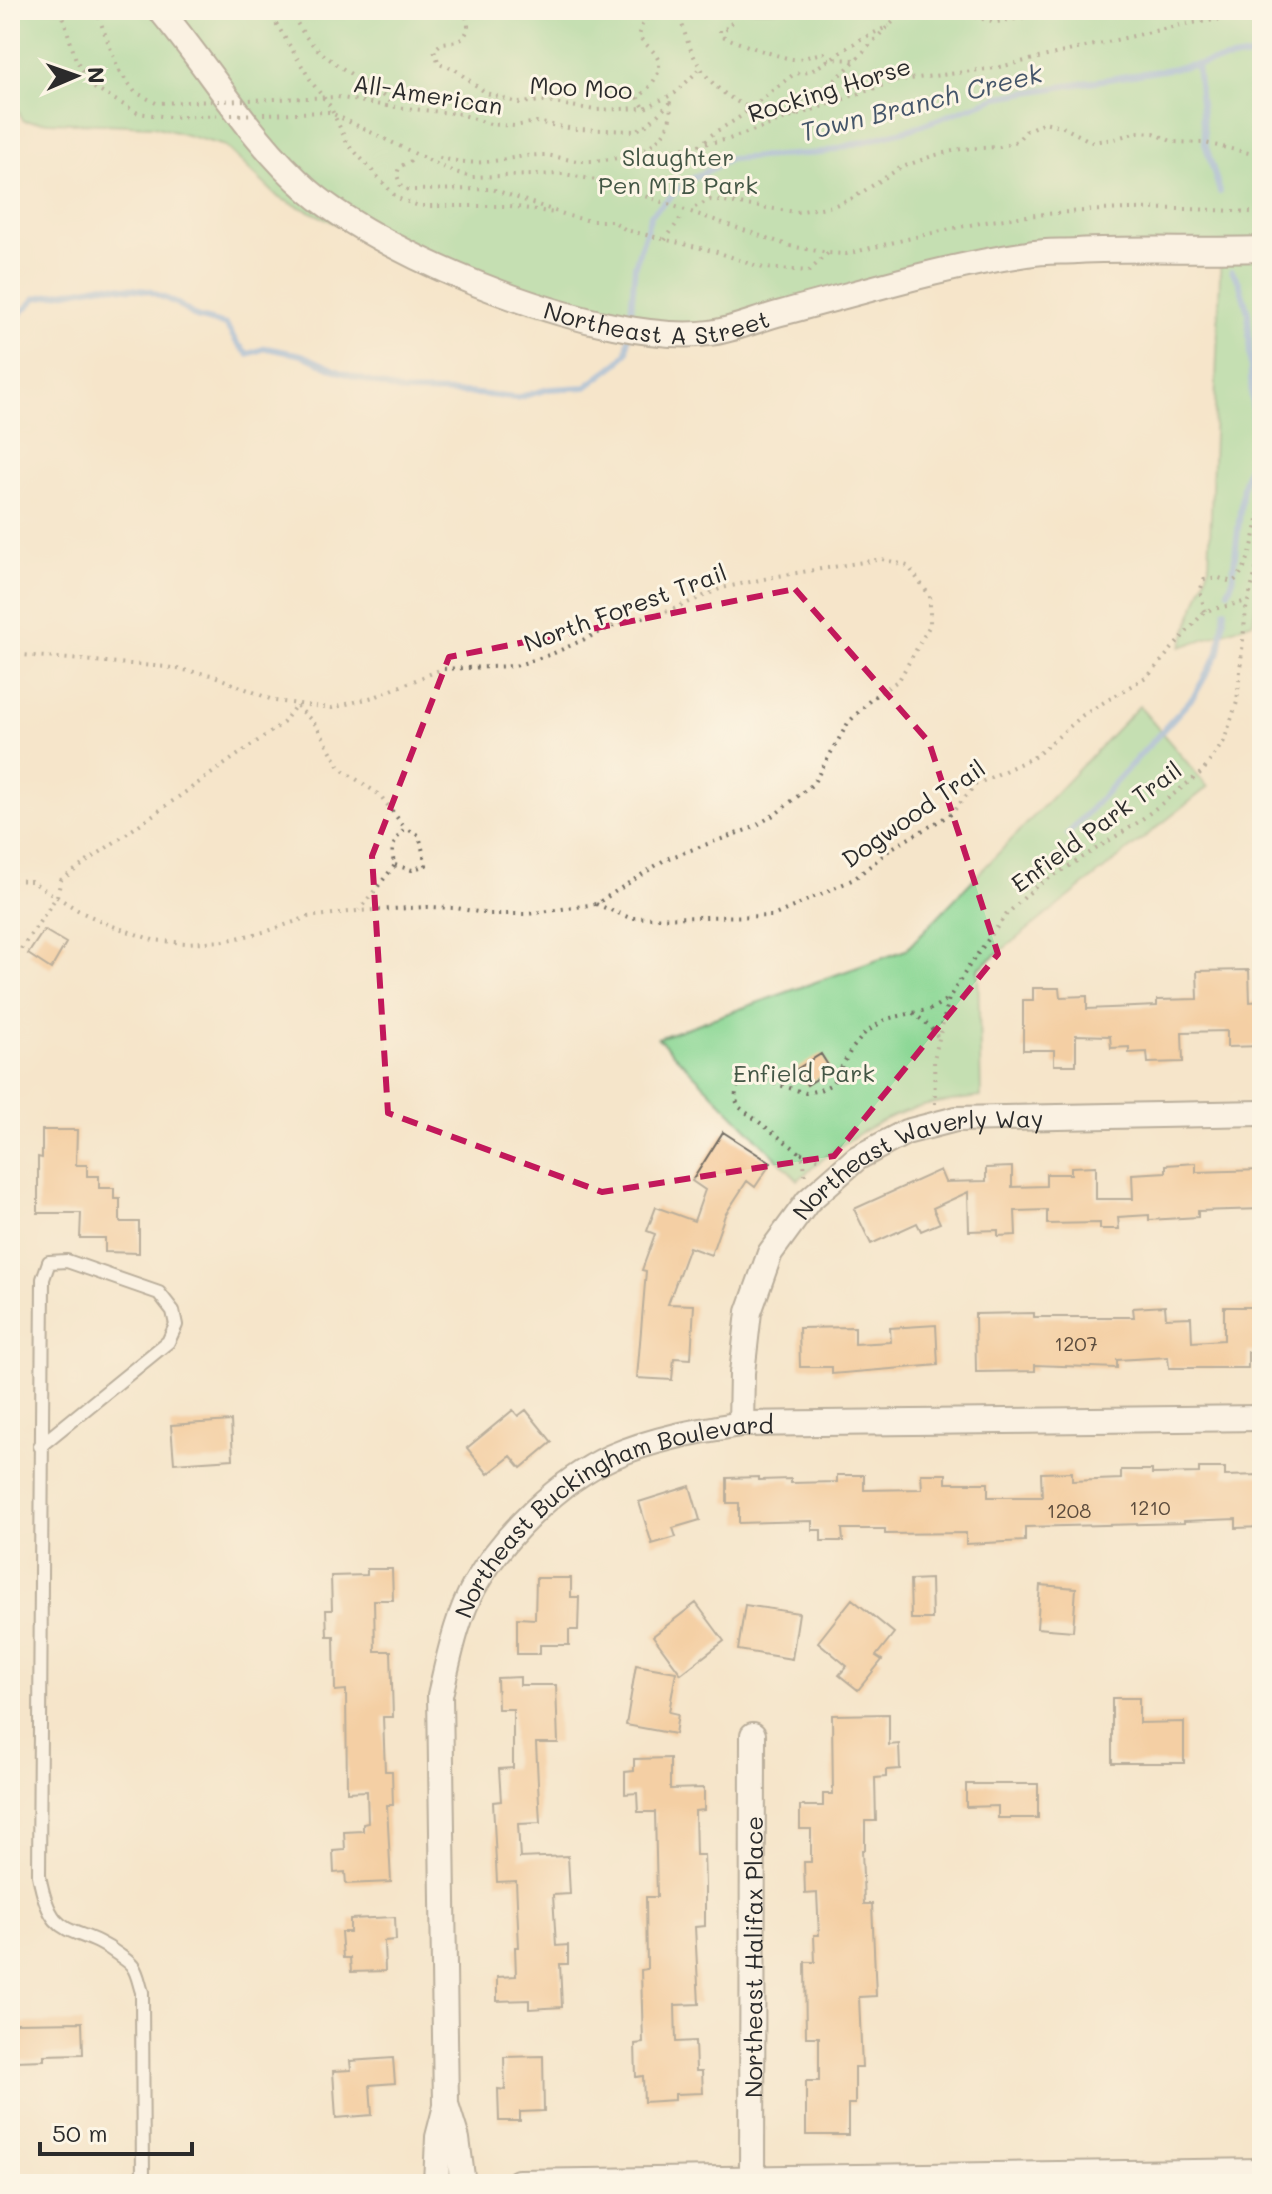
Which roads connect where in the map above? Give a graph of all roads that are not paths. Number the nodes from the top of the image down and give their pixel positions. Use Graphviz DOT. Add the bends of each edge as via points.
graph roads {
  1 [pos="160,10"];
  2 [pos="1262,249"];
  3 [pos="1262,1113"];
  4 [pos="1262,1418"];
  5 [pos="741,1424"];
  6 [pos="40,1446"];
  7 [pos="753,1735"];
  8 [pos="446,2104"];
  9 [pos="1262,2173"];
  10 [pos="1127,2179"];
  11 [pos="752,2181"];
  12 [pos="888,2181"];
  13 [pos="143,2184"];
  14 [pos="436,2184"];
  15 [pos="463,2184"];
  16 [pos="519,2184"];
  1 -- 2 [label="street, Northeast A Street" via="276,160 335,212 462,277 561,313 633,331 710,333 1029,253"];
  3 -- 5 [label="street, Northeast Waverly Way" via="956,1119 906,1132 857,1158 808,1201 770,1253 749,1312"];
  4 -- 5 [label="street, Northeast Buckingham Boulevard"];
  5 -- 8 [label="street, Northeast Buckingham Boulevard" via="684,1433 611,1457 561,1486 516,1529 475,1585 454,1637 440,1695"];
  6 -- 6 [label="lane" via="43,1279 49,1262 67,1261 159,1293 176,1325 168,1342"];
  6 -- 13 [label="lane" via="39,1875 44,1903 53,1917 64,1929 133,1966 142,1992"];
  7 -- 11 [label="street, Northeast Halifax Place"];
  8 -- 14 [label="street, Northeast Buckingham Boulevard"];
  8 -- 15 [label="street, Northeast Buckingham Boulevard"];
  9 -- 10 [label="street"];
  10 -- 12 [label="street"];
  11 -- 12 [label="street"];
  11 -- 16 [label="street"];
}
